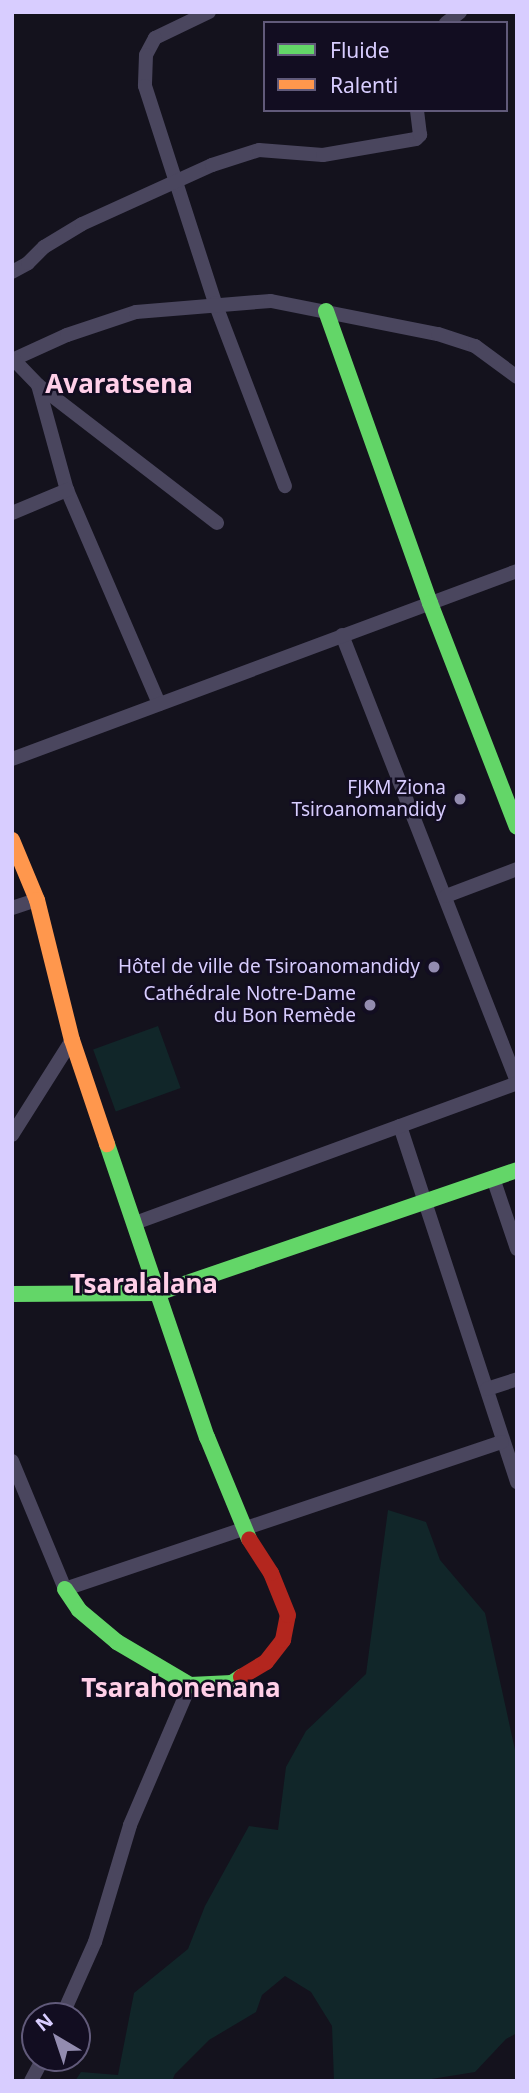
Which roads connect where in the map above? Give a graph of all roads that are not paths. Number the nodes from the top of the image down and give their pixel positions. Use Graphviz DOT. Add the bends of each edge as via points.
graph roads {
  1 [pos="209,12"];
  2 [pos="417,112"];
  3 [pos="175,182"];
  4 [pos="12,272"];
  5 [pos="215,303"];
  6 [pos="326,311"];
  7 [pos="14,361"];
  8 [pos="517,377"];
  9 [pos="38,385"];
  10 [pos="285,486"];
  11 [pos="67,490"];
  12 [pos="12,513"];
  13 [pos="217,523"];
  14 [pos="517,572"];
  15 [pos="430,603"];
  16 [pos="342,635"];
  17 [pos="159,705"];
  18 [pos="12,758"];
  19 [pos="517,827"];
  20 [pos="12,840"];
  21 [pos="517,869"];
  22 [pos="446,896"];
  23 [pos="37,900"];
  24 [pos="12,908"];
  25 [pos="72,1040"];
  26 [pos="517,1082"];
  27 [pos="400,1125"];
  28 [pos="12,1135"];
  29 [pos="517,1170"];
  30 [pos="493,1178"];
  31 [pos="426,1201"];
  32 [pos="135,1223"];
  33 [pos="517,1249"];
  34 [pos="158,1293"];
  35 [pos="12,1294"];
  36 [pos="517,1380"];
  37 [pos="487,1389"];
  38 [pos="502,1442"];
  39 [pos="12,1461"];
  40 [pos="517,1482"];
  41 [pos="243,1529"];
  42 [pos="65,1589"];
  43 [pos="190,1685"];
  44 [pos="68,2002"];
  1 -- 3 [label="street" via="155,38 146,55 145,86"];
  2 -- 3 [label="street" via="420,135 416,139 323,155 259,150"];
  3 -- 4 [label="street" via="82,225"];
  3 -- 5 [label="street"];
  5 -- 6 [label="street" via="271,301"];
  5 -- 7 [label="street" via="136,312 67,335"];
  5 -- 10 [label="street"];
  6 -- 8 [label="street" via="475,346"];
  6 -- 15 [label="street"];
  7 -- 9 [label="street"];
  9 -- 11 [label="street"];
  9 -- 13 [label="street"];
  11 -- 12 [label="street"];
  11 -- 17 [label="street"];
  14 -- 15 [label="street"];
  15 -- 16 [label="street"];
  15 -- 19 [label="street"];
  16 -- 17 [label="street"];
  16 -- 22 [label="street"];
  17 -- 18 [label="street"];
  20 -- 23 [label="street"];
  21 -- 22 [label="street"];
  22 -- 26 [label="street"];
  23 -- 24 [label="street"];
  23 -- 25 [label="street"];
  25 -- 28 [label="street"];
  25 -- 32 [label="street"];
  26 -- 27 [label="street"];
  27 -- 31 [label="street"];
  27 -- 32 [label="street"];
  29 -- 30 [label="street"];
  30 -- 31 [label="street"];
  30 -- 33 [label="street"];
  31 -- 34 [label="street"];
  31 -- 37 [label="street"];
  32 -- 34 [label="street"];
  34 -- 35 [label="street"];
  34 -- 41 [label="street"];
  36 -- 37 [label="street"];
  37 -- 38 [label="street"];
  38 -- 40 [label="street"];
  38 -- 41 [label="street"];
  39 -- 42 [label="street"];
  41 -- 42 [label="street"];
  41 -- 43 [label="street" via="271,1573 288,1615 284,1640 266,1662 232,1683"];
  42 -- 43 [label="street" via="79,1610 117,1642"];
  43 -- 44 [label="street" via="130,1825 94,1942"];
}
